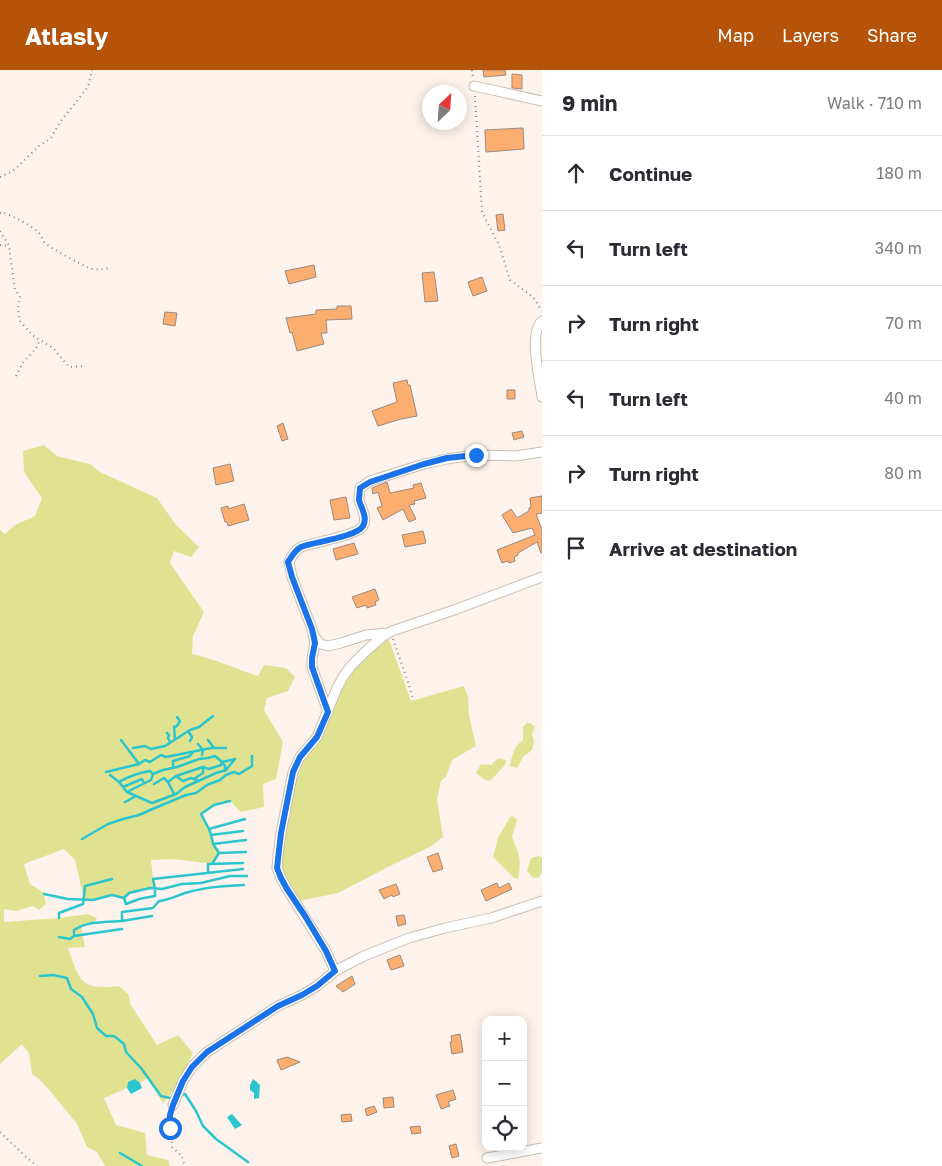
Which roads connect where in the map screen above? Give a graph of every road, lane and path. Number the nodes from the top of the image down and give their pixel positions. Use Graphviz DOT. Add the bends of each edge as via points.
graph roads {
  1 [pos="92,70"];
  2 [pos="472,70"];
  3 [pos="474,86"];
  4 [pos="542,101"];
  5 [pos="0,177"];
  6 [pos="0,213"];
  7 [pos="0,231"];
  8 [pos="0,245"];
  9 [pos="9,246"];
  10 [pos="108,268"];
  11 [pos="542,311"];
  12 [pos="542,321"];
  13 [pos="40,339"];
  14 [pos="84,366"];
  15 [pos="16,376"];
  16 [pos="542,397"];
  17 [pos="542,452"];
  18 [pos="542,577"];
  19 [pos="390,633"];
  20 [pos="314,636"];
  21 [pos="413,699"];
  22 [pos="328,712"];
  23 [pos="542,901"];
  24 [pos="335,971"];
  25 [pos="173,1105"];
  26 [pos="0,1132"];
  27 [pos="542,1148"];
  28 [pos="487,1158"];
  29 [pos="37,1166"];
  30 [pos="186,1166"];
  1 -- 5 [label="path" via="88,87 51,138 13,171"];
  2 -- 3 [label="path"];
  3 -- 4 [label="street"];
  3 -- 11 [label="path" via="482,212 499,245 510,280 533,297"];
  6 -- 10 [label="path" via="15,217 40,234 45,243 77,262 89,268"];
  7 -- 9 [label="path"];
  8 -- 9 [label="path"];
  9 -- 13 [label="path" via="15,290 20,296 20,321"];
  12 -- 16 [label="street" via="536,330 535,346"];
  13 -- 14 [label="path" via="53,348 69,367"];
  13 -- 15 [label="path"];
  17 -- 20 [label="street" via="447,458 360,488 359,498 365,516 363,526 358,531 300,547 288,562"];
  18 -- 19 [label="street"];
  19 -- 20 [label="street" via="328,646 320,644"];
  19 -- 21 [label="path"];
  19 -- 22 [label="street" via="351,666 337,688"];
  20 -- 22 [label="street" via="312,667"];
  22 -- 24 [label="street" via="317,737 300,757 293,772 277,868"];
  23 -- 24 [label="street" via="491,918 409,938"];
  24 -- 25 [label="street" via="317,986 278,1006 207,1052 183,1081"];
  25 -- 30 [label="path" via="170,1120 172,1147 182,1156"];
  26 -- 29 [label="path"];
  27 -- 28 [label="street"];
}
